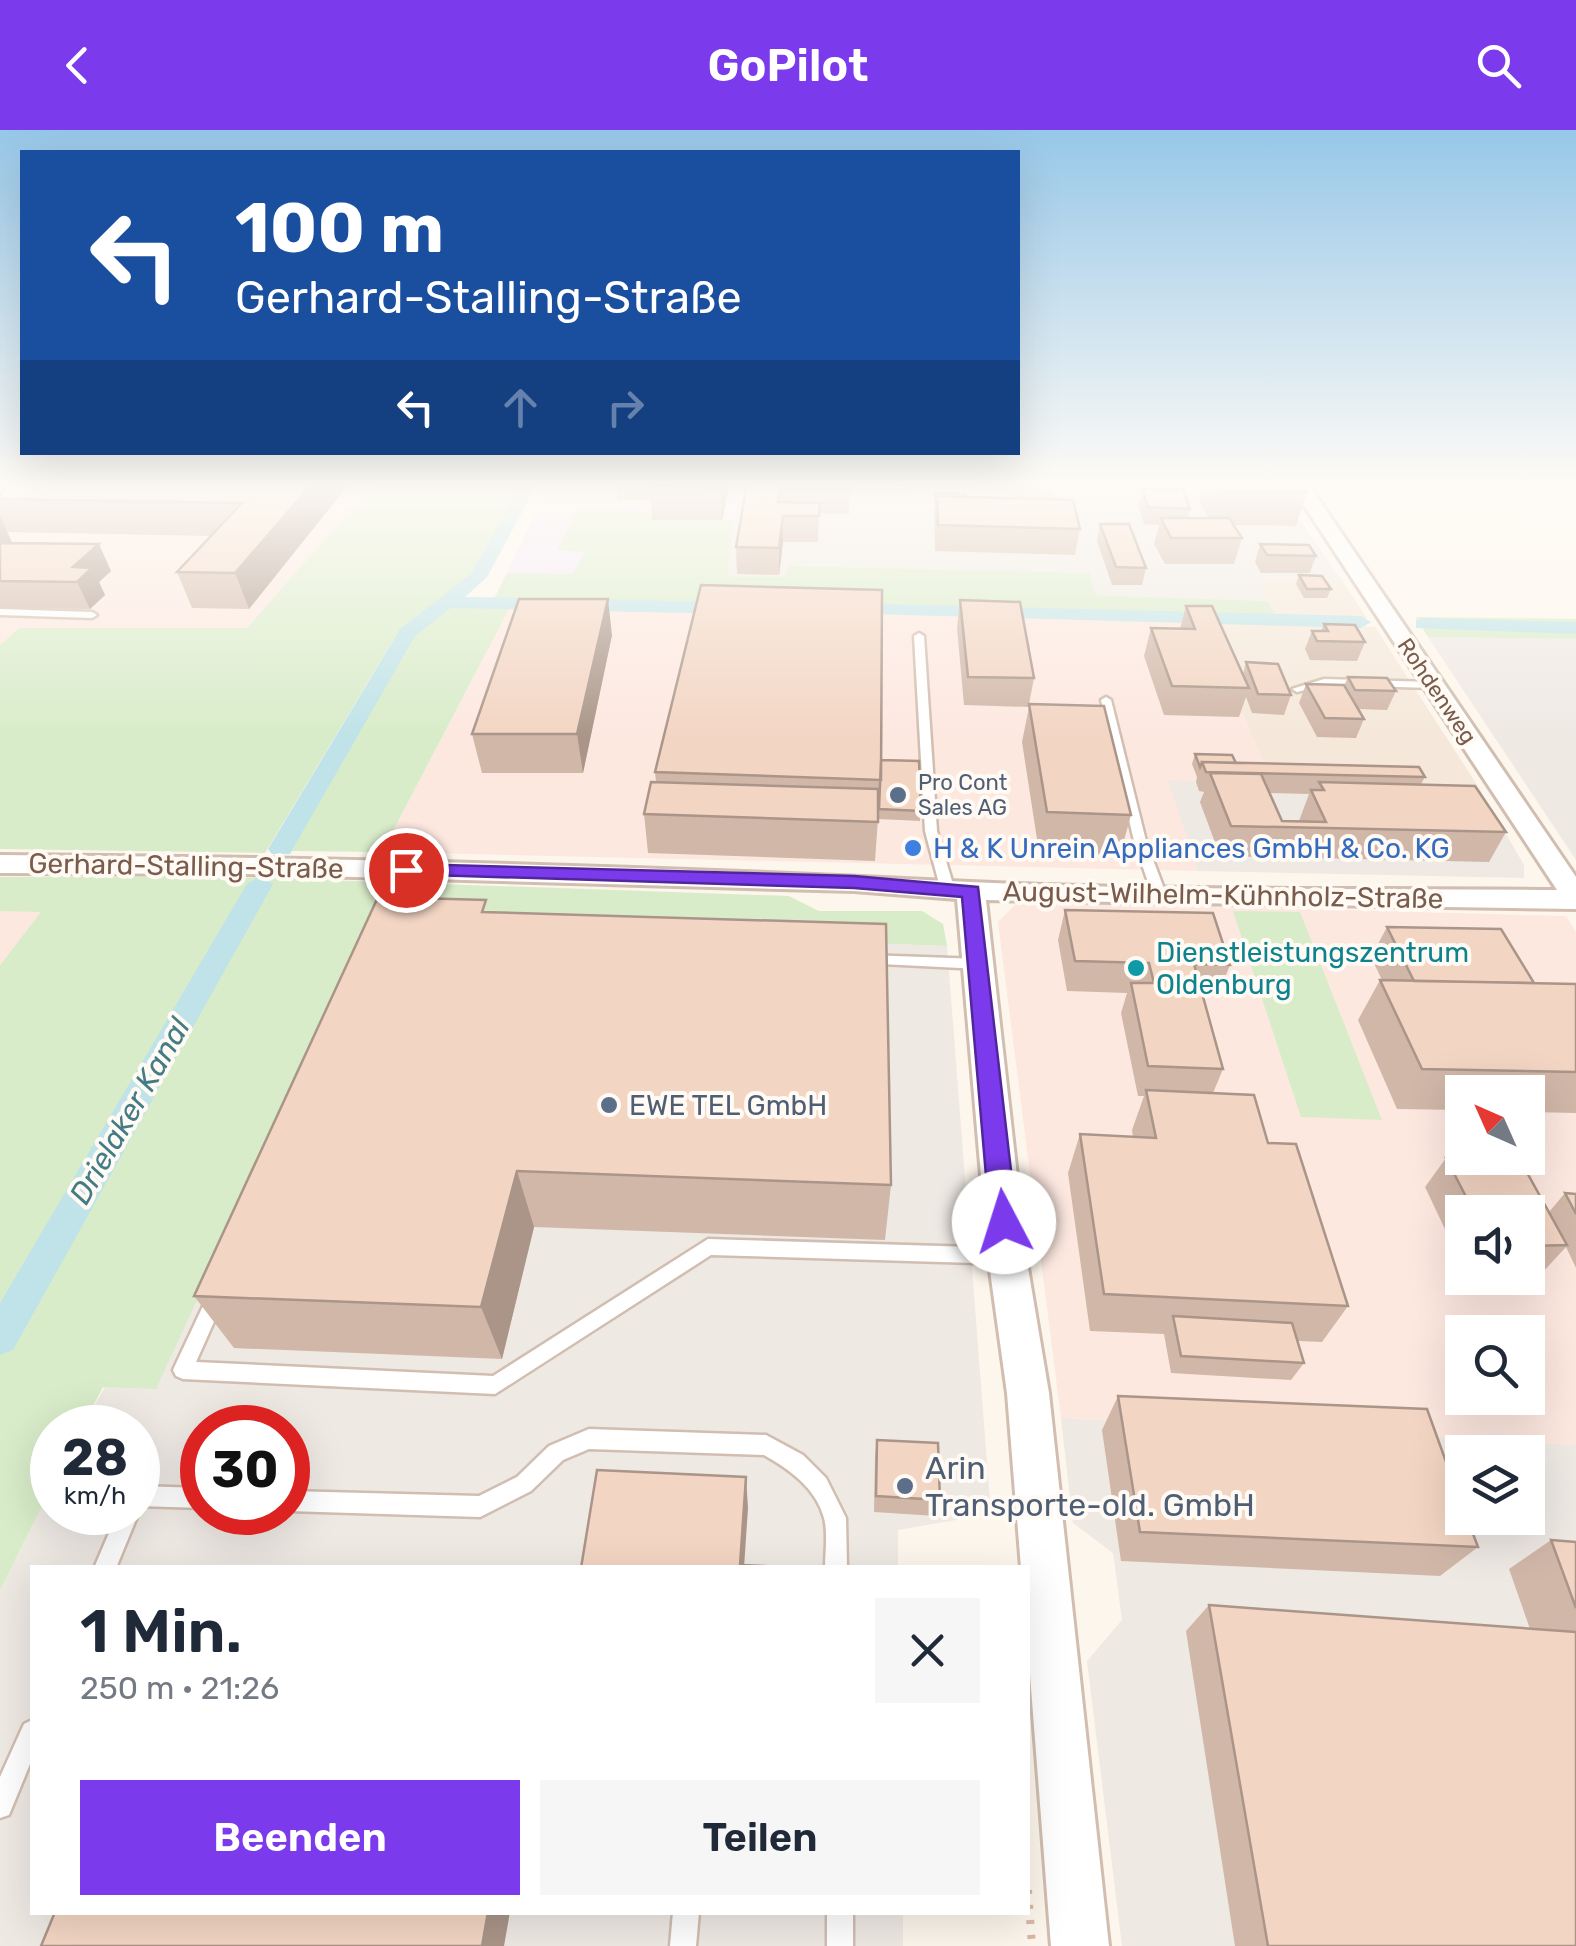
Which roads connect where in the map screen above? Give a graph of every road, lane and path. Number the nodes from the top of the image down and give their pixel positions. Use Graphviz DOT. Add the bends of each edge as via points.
graph roads {
  1 [pos="1355,569"];
  2 [pos="0,612"];
  3 [pos="92,615"];
  4 [pos="919,636"];
  5 [pos="1433,685"];
  6 [pos="1297,689"];
  7 [pos="1106,700"];
  8 [pos="0,864"];
  9 [pos="959,891"];
  10 [pos="1159,894"];
  11 [pos="1576,899"];
  12 [pos="841,959"];
  13 [pos="980,964"];
  14 [pos="1007,1256"];
  15 [pos="223,1281"];
  16 [pos="310,1501"];
  17 [pos="119,1535"];
  18 [pos="106,1565"];
  19 [pos="836,1565"];
  20 [pos="30,1737"];
  21 [pos="0,1806"];
  22 [pos="686,1915"];
  23 [pos="840,1915"];
  24 [pos="1030,1915"];
  25 [pos="683,1946"];
  26 [pos="840,1946"];
  27 [pos="1032,1946"];
  28 [pos="1080,1946"];
  1 -- 5 [label="street, Rohdenweg"];
  2 -- 3 [label="lane"];
  4 -- 9 [label="lane" via="931,831"];
  5 -- 6 [label="lane" via="1324,682"];
  5 -- 11 [label="street, Rohdenweg"];
  7 -- 10 [label="lane"];
  8 -- 9 [label="street, Gerhard-Stalling-Straße" via="854,882"];
  9 -- 10 [label="street, August-Wilhelm-Kühnholz-Straße"];
  9 -- 13 [label="street, August-Wilhelm-Kühnholz-Straße"];
  10 -- 11 [label="street, August-Wilhelm-Kühnholz-Straße"];
  12 -- 13 [label="lane"];
  13 -- 14 [label="street, August-Wilhelm-Kühnholz-Straße"];
  14 -- 15 [label="lane" via="708,1246 495,1385 183,1370"];
  14 -- 28 [label="street, August-Wilhelm-Kühnholz-Straße" via="1028,1393"];
  16 -- 19 [label="lane" via="480,1507 524,1484 556,1453 589,1439 766,1445 819,1486 836,1518"];
  17 -- 18 [label="lane"];
  20 -- 21 [label="lane"];
  22 -- 25 [label="lane"];
  23 -- 26 [label="lane"];
  24 -- 27 [label="path"];
}
